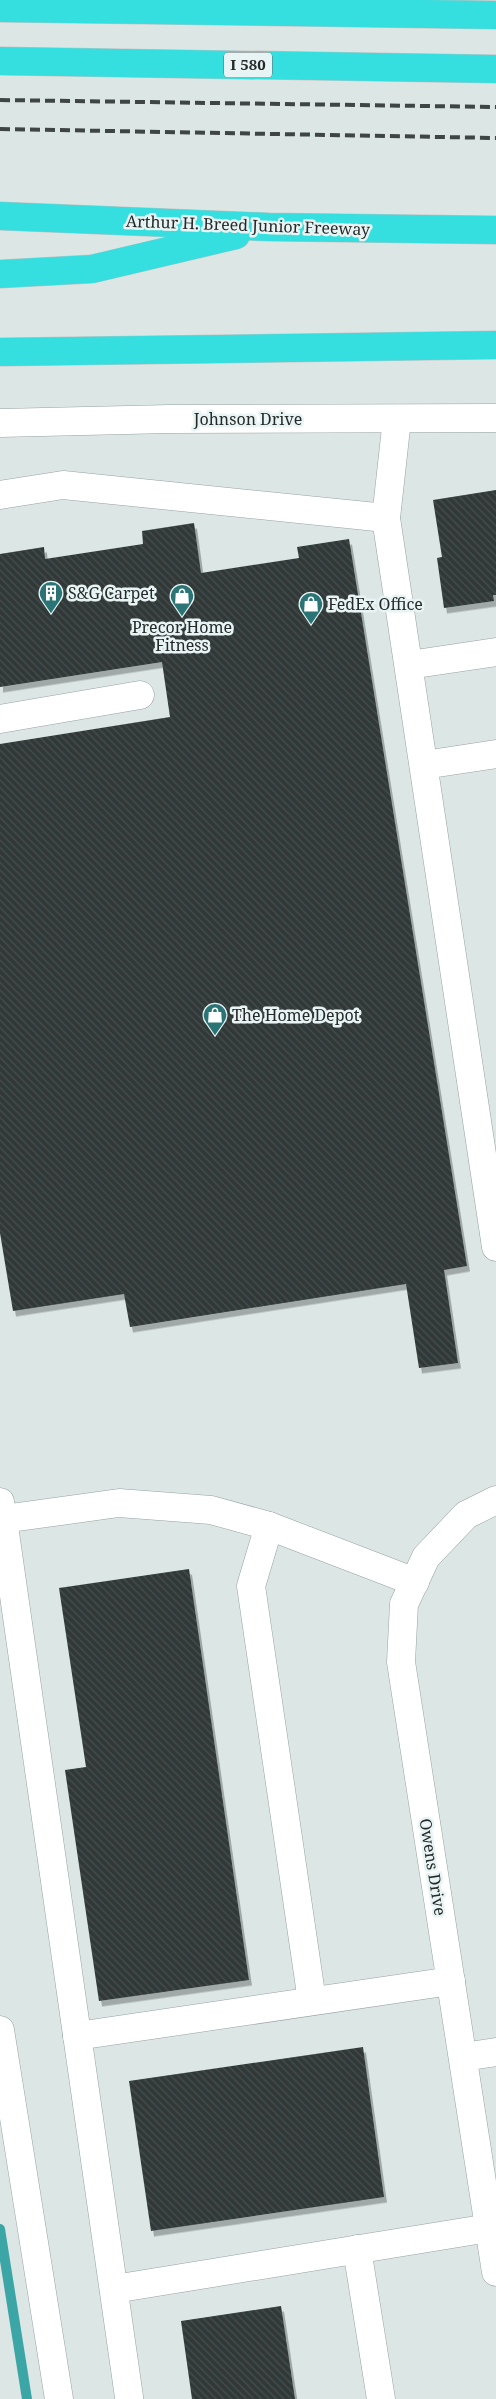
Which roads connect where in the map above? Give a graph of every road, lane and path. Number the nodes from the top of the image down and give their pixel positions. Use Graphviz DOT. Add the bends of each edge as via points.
graph roads {
  1 [pos="0,8"];
  2 [pos="496,14"];
  3 [pos="0,62"];
  4 [pos="496,69"];
  5 [pos="0,216"];
  6 [pos="269,227"];
  7 [pos="496,230"];
  8 [pos="0,274"];
  9 [pos="496,345"];
  10 [pos="0,352"];
  11 [pos="496,418"];
  12 [pos="397,419"];
  13 [pos="0,423"];
  14 [pos="0,495"];
  15 [pos="386,518"];
  16 [pos="496,652"];
  17 [pos="409,665"];
  18 [pos="140,695"];
  19 [pos="0,719"];
  20 [pos="496,754"];
  21 [pos="424,765"];
  22 [pos="496,1246"];
  23 [pos="496,1500"];
  24 [pos="1,1510"];
  25 [pos="269,1526"];
  26 [pos="415,1582"];
  27 [pos="451,1981"];
  28 [pos="312,2001"];
  29 [pos="0,2030"];
  30 [pos="77,2036"];
  31 [pos="496,2052"];
  32 [pos="463,2057"];
  33 [pos="489,2228"];
  34 [pos="357,2249"];
  35 [pos="496,2272"];
  36 [pos="114,2289"];
  37 [pos="129,2397"];
  38 [pos="59,2399"];
  39 [pos="381,2399"];
  1 -- 2 [label="highway"];
  3 -- 4 [label="highway, I 580"];
  5 -- 6 [label="highway, Arthur H. Breed Junior Freeway"];
  6 -- 7 [label="highway, Arthur H. Breed Junior Freeway"];
  6 -- 8 [label="highway" via="92,269"];
  9 -- 10 [label="highway"];
  11 -- 12 [label="street, Johnson Drive"];
  12 -- 13 [label="street, Johnson Drive"];
  12 -- 15 [label="street"];
  14 -- 15 [label="street" via="63,485"];
  15 -- 17 [label="street"];
  16 -- 17 [label="street"];
  17 -- 21 [label="street"];
  18 -- 19 [label="street"];
  20 -- 21 [label="street"];
  21 -- 22 [label="street"];
  23 -- 26 [label="street, Owens Drive" via="466,1515 426,1557"];
  24 -- 25 [label="street" via="119,1503 211,1510"];
  24 -- 30 [label="street"];
  25 -- 26 [label="street"];
  25 -- 28 [label="street" via="250,1586"];
  26 -- 27 [label="street, Owens Drive" via="404,1604 402,1662"];
  27 -- 28 [label="street"];
  27 -- 32 [label="street, Owens Drive"];
  28 -- 30 [label="street"];
  29 -- 38 [label="street"];
  30 -- 36 [label="street"];
  31 -- 32 [label="street"];
  32 -- 33 [label="street, Owens Drive"];
  33 -- 34 [label="street"];
  33 -- 35 [label="street, Owens Drive"];
  34 -- 36 [label="street"];
  34 -- 39 [label="street"];
  36 -- 37 [label="street"];
}
